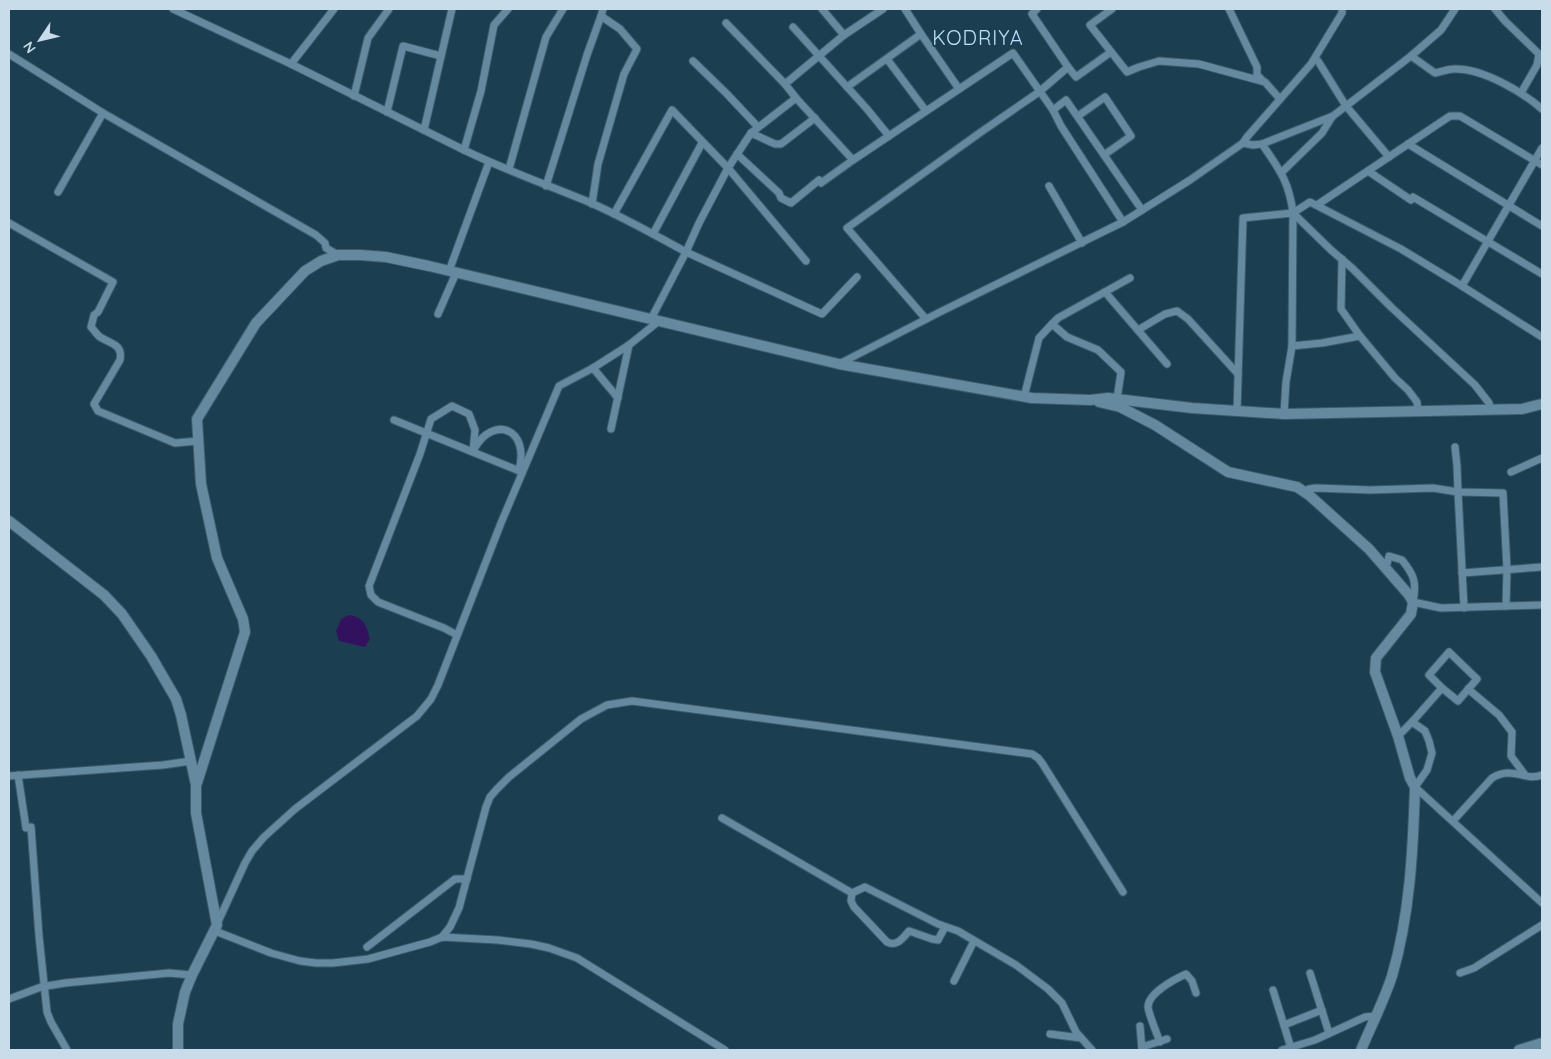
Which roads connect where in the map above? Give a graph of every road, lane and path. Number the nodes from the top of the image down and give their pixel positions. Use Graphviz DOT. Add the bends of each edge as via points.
graph roads {
  1 [pos="173,9"];
  2 [pos="334,9"];
  3 [pos="389,9"];
  4 [pos="452,9"];
  5 [pos="508,9"];
  6 [pos="563,9"];
  7 [pos="822,9"];
  8 [pos="883,9"];
  9 [pos="905,9"];
  10 [pos="1037,9"];
  11 [pos="1112,9"];
  12 [pos="1229,9"];
  13 [pos="1342,9"];
  14 [pos="1455,9"];
  15 [pos="1495,9"];
  16 [pos="602,12"];
  17 [pos="726,23"];
  18 [pos="793,27"];
  19 [pos="921,34"];
  20 [pos="844,36"];
  21 [pos="1111,52"];
  22 [pos="9,54"];
  23 [pos="441,56"];
  24 [pos="818,56"];
  25 [pos="1411,56"];
  26 [pos="887,59"];
  27 [pos="693,61"];
  28 [pos="1318,61"];
  29 [pos="291,64"];
  30 [pos="1068,67"];
  31 [pos="1265,82"];
  32 [pos="785,84"];
  33 [pos="848,87"];
  34 [pos="959,89"];
  35 [pos="1040,92"];
  36 [pos="1521,93"];
  37 [pos="354,96"];
  38 [pos="796,98"];
  39 [pos="1280,99"];
  40 [pos="1346,106"];
  41 [pos="1542,109"];
  42 [pos="1053,110"];
  43 [pos="926,111"];
  44 [pos="386,112"];
  45 [pos="103,113"];
  46 [pos="1078,116"];
  47 [pos="1332,116"];
  48 [pos="815,118"];
  49 [pos="758,128"];
  50 [pos="424,130"];
  51 [pos="751,133"];
  52 [pos="889,136"];
  53 [pos="1243,143"];
  54 [pos="702,144"];
  55 [pos="1262,144"];
  56 [pos="1408,144"];
  57 [pos="1542,148"];
  58 [pos="464,150"];
  59 [pos="737,154"];
  60 [pos="1104,155"];
  61 [pos="1389,157"];
  62 [pos="853,160"];
  63 [pos="1535,160"];
  64 [pos="489,162"];
  65 [pos="1542,165"];
  66 [pos="728,168"];
  67 [pos="509,169"];
  68 [pos="1368,171"];
  69 [pos="1282,172"];
  70 [pos="546,186"];
  71 [pos="1049,186"];
  72 [pos="58,192"];
  73 [pos="592,204"];
  74 [pos="1317,205"];
  75 [pos="1509,206"];
  76 [pos="1142,210"];
  77 [pos="1293,213"];
  78 [pos="614,214"];
  79 [pos="1123,222"];
  80 [pos="9,223"];
  81 [pos="1542,226"];
  82 [pos="653,234"];
  83 [pos="1488,241"];
  84 [pos="1082,243"];
  85 [pos="686,252"];
  86 [pos="338,255"];
  87 [pos="1342,259"];
  88 [pos="806,261"];
  89 [pos="453,272"];
  90 [pos="1542,274"];
  91 [pos="857,277"];
  92 [pos="1130,278"];
  93 [pos="1462,286"];
  94 [pos="1105,292"];
  95 [pos="438,314"];
  96 [pos="926,319"];
  97 [pos="655,320"];
  98 [pos="1052,324"];
  99 [pos="1138,330"];
  100 [pos="1360,336"];
  101 [pos="1542,337"];
  102 [pos="628,345"];
  103 [pos="1292,346"];
  104 [pos="839,364"];
  105 [pos="1167,364"];
  106 [pos="593,368"];
  107 [pos="1238,374"];
  108 [pos="1024,397"];
  109 [pos="618,398"];
  110 [pos="1117,399"];
  111 [pos="1090,400"];
  112 [pos="1542,404"];
  113 [pos="1492,410"];
  114 [pos="1237,411"];
  115 [pos="1418,411"];
  116 [pos="1284,414"];
  117 [pos="394,420"];
  118 [pos="611,429"];
  119 [pos="428,433"];
  120 [pos="198,441"];
  121 [pos="1455,447"];
  122 [pos="473,452"];
  123 [pos="1542,458"];
  124 [pos="520,472"];
  125 [pos="1511,472"];
  126 [pos="1309,489"];
  127 [pos="1458,492"];
  128 [pos="9,522"];
  129 [pos="1382,564"];
  130 [pos="1542,567"];
  131 [pos="1507,569"];
  132 [pos="1462,573"];
  133 [pos="1413,602"];
  134 [pos="1542,605"];
  135 [pos="1506,606"];
  136 [pos="1464,608"];
  137 [pos="457,635"];
  138 [pos="1442,688"];
  139 [pos="1468,689"];
  140 [pos="1412,722"];
  141 [pos="1398,736"];
  142 [pos="191,761"];
  143 [pos="1525,775"];
  144 [pos="1542,775"];
  145 [pos="9,776"];
  146 [pos="18,776"];
  147 [pos="196,786"];
  148 [pos="1415,787"];
  149 [pos="722,818"];
  150 [pos="1453,821"];
  151 [pos="467,879"];
  152 [pos="1123,892"];
  153 [pos="852,893"];
  154 [pos="1542,903"];
  155 [pos="1542,925"];
  156 [pos="945,926"];
  157 [pos="216,928"];
  158 [pos="442,937"];
  159 [pos="974,941"];
  160 [pos="367,947"];
  161 [pos="1460,972"];
  162 [pos="1310,973"];
  163 [pos="192,975"];
  164 [pos="954,981"];
  165 [pos="44,986"];
  166 [pos="1273,990"];
  167 [pos="1196,993"];
  168 [pos="9,999"];
  169 [pos="1322,1010"];
  170 [pos="1375,1016"];
  171 [pos="1284,1024"];
  172 [pos="1140,1026"];
  173 [pos="1330,1033"];
  174 [pos="1050,1034"];
  175 [pos="1081,1038"];
  176 [pos="1542,1043"];
  177 [pos="1291,1048"];
  178 [pos="1142,1049"];
  179 [pos="67,1050"];
  180 [pos="178,1050"];
  181 [pos="725,1050"];
  182 [pos="1092,1050"];
  183 [pos="1282,1050"];
  184 [pos="1360,1050"];
  185 [pos="1519,1050"];
  1 -- 29 [label="street"];
  2 -- 29 [label="street"];
  3 -- 37 [label="street" via="368,38"];
  4 -- 23 [label="street"];
  5 -- 58 [label="street" via="494,25 481,91"];
  6 -- 67 [label="street" via="546,38"];
  7 -- 20 [label="street"];
  8 -- 20 [label="street"];
  9 -- 19 [label="street"];
  10 -- 30 [label="street" via="1032,14"];
  11 -- 21 [label="street" via="1090,25"];
  12 -- 31 [label="street" via="1257,67 1257,75"];
  13 -- 39 [label="street" via="1311,64"];
  14 -- 25 [label="street" via="1441,30"];
  15 -- 36 [label="street" via="1539,54 1537,65"];
  16 -- 70 [label="street"];
  16 -- 73 [label="street" via="638,49 624,74 598,164"];
  17 -- 32 [label="street"];
  18 -- 24 [label="street"];
  19 -- 26 [label="street"];
  19 -- 34 [label="street"];
  20 -- 24 [label="street"];
  21 -- 30 [label="street" via="1076,77"];
  21 -- 31 [label="street" via="1127,72 1159,61 1180,62 1200,64"];
  22 -- 45 [label="street"];
  23 -- 44 [label="street" via="402,46"];
  23 -- 50 [label="street"];
  24 -- 32 [label="street"];
  24 -- 33 [label="street"];
  25 -- 36 [label="street" via="1434,73 1454,69 1477,72"];
  25 -- 40 [label="street"];
  26 -- 33 [label="street"];
  26 -- 43 [label="street"];
  27 -- 49 [label="street"];
  28 -- 40 [label="street"];
  29 -- 37 [label="street"];
  30 -- 35 [label="street"];
  31 -- 39 [label="street"];
  32 -- 38 [label="street"];
  33 -- 52 [label="street"];
  34 -- 35 [label="street" via="1012,53"];
  34 -- 43 [label="street"];
  35 -- 42 [label="street"];
  35 -- 96 [label="street" via="847,228"];
  36 -- 41 [label="street"];
  37 -- 44 [label="street"];
  38 -- 48 [label="street"];
  38 -- 49 [label="street"];
  39 -- 53 [label="street"];
  40 -- 47 [label="street"];
  40 -- 61 [label="street"];
  42 -- 46 [label="street" via="1066,100"];
  42 -- 79 [label="street"];
  43 -- 52 [label="street"];
  44 -- 50 [label="street"];
  45 -- 72 [label="street"];
  45 -- 86 [label="street" via="316,235 326,248"];
  46 -- 60 [label="street"];
  46 -- 60 [label="street" via="1105,97 1131,136"];
  47 -- 55 [label="street"];
  47 -- 69 [label="street" via="1322,133"];
  48 -- 51 [label="street" via="781,144"];
  48 -- 62 [label="street"];
  49 -- 51 [label="street"];
  50 -- 58 [label="street"];
  51 -- 59 [label="street"];
  52 -- 62 [label="street"];
  53 -- 55 [label="street"];
  53 -- 76 [label="street"];
  54 -- 66 [label="street"];
  54 -- 78 [label="street" via="672,110"];
  54 -- 82 [label="street"];
  55 -- 69 [label="street"];
  56 -- 61 [label="street"];
  56 -- 63 [label="street" via="1450,116 1460,116"];
  56 -- 75 [label="street"];
  57 -- 63 [label="street"];
  58 -- 64 [label="street"];
  59 -- 62 [label="street" via="780,193 781,198 791,203"];
  59 -- 66 [label="street"];
  60 -- 76 [label="street"];
  61 -- 68 [label="street"];
  63 -- 65 [label="street"];
  63 -- 75 [label="street"];
  64 -- 67 [label="street"];
  64 -- 89 [label="street"];
  66 -- 85 [label="street"];
  66 -- 88 [label="street"];
  67 -- 70 [label="street"];
  68 -- 74 [label="street"];
  68 -- 83 [label="street"];
  69 -- 77 [label="street"];
  70 -- 73 [label="street"];
  71 -- 84 [label="street"];
  73 -- 78 [label="street"];
  74 -- 77 [label="street" via="1310,202"];
  74 -- 93 [label="street" via="1401,249"];
  75 -- 81 [label="street"];
  75 -- 83 [label="street"];
  76 -- 79 [label="street"];
  77 -- 87 [label="street"];
  77 -- 103 [label="street"];
  77 -- 107 [label="street" via="1243,218"];
  78 -- 82 [label="street"];
  79 -- 84 [label="street"];
  80 -- 120 [label="street" via="113,282 94,315 91,327 121,353 94,404 98,411 175,443"];
  82 -- 85 [label="street"];
  83 -- 90 [label="street"];
  83 -- 93 [label="street"];
  84 -- 96 [label="street"];
  85 -- 91 [label="street" via="822,314"];
  85 -- 97 [label="street"];
  86 -- 89 [label="street" via="386,257"];
  86 -- 120 [label="street" via="305,271 256,323 197,419"];
  87 -- 100 [label="street" via="1341,309"];
  87 -- 113 [label="street" via="1475,385"];
  89 -- 95 [label="street"];
  89 -- 97 [label="street"];
  92 -- 94 [label="street"];
  93 -- 101 [label="street"];
  94 -- 98 [label="street"];
  94 -- 99 [label="street"];
  96 -- 104 [label="street"];
  97 -- 102 [label="street"];
  97 -- 104 [label="street"];
  98 -- 108 [label="street" via="1039,338"];
  98 -- 110 [label="street" via="1067,337 1098,350 1121,372"];
  99 -- 105 [label="street"];
  99 -- 107 [label="street" via="1165,314 1177,311"];
  100 -- 103 [label="street"];
  100 -- 115 [label="street" via="1408,390 1417,402"];
  102 -- 106 [label="street"];
  102 -- 109 [label="street"];
  103 -- 116 [label="street"];
  104 -- 108 [label="street"];
  106 -- 109 [label="street"];
  106 -- 124 [label="street" via="559,386"];
  107 -- 114 [label="street"];
  108 -- 111 [label="street"];
  109 -- 118 [label="street"];
  110 -- 111 [label="street"];
  110 -- 114 [label="street"];
  111 -- 129 [label="street" via="1120,408 1155,425 1228,472 1297,487"];
  112 -- 113 [label="street" via="1522,409"];
  113 -- 115 [label="street"];
  114 -- 116 [label="street"];
  115 -- 116 [label="street"];
  117 -- 119 [label="street"];
  119 -- 122 [label="street"];
  119 -- 122 [label="street" via="431,419 436,415 452,406 463,410 469,414 475,430"];
  119 -- 137 [label="street" via="369,590 378,602"];
  120 -- 147 [label="street" via="200,484 217,558 243,619 245,632"];
  121 -- 127 [label="street"];
  122 -- 124 [label="street"];
  122 -- 124 [label="street" via="481,438 491,432 508,431 520,445"];
  123 -- 125 [label="street"];
  124 -- 137 [label="street"];
  126 -- 127 [label="street" via="1432,488"];
  127 -- 131 [label="street" via="1503,493"];
  127 -- 132 [label="street"];
  128 -- 142 [label="street" via="104,595 122,614 176,699"];
  129 -- 133 [label="street"];
  129 -- 133 [label="street" via="1389,556 1402,560 1414,576"];
  130 -- 131 [label="street"];
  131 -- 132 [label="street"];
  131 -- 135 [label="street"];
  132 -- 136 [label="street"];
  133 -- 136 [label="street" via="1441,608"];
  133 -- 141 [label="street" via="1411,614 1376,658 1375,672"];
  134 -- 135 [label="street"];
  135 -- 136 [label="street"];
  137 -- 157 [label="street" via="438,685 425,708 264,837 245,863"];
  138 -- 139 [label="street" via="1458,701"];
  138 -- 139 [label="street" via="1429,675 1449,652 1478,679"];
  138 -- 140 [label="street"];
  139 -- 143 [label="street" via="1499,715 1512,732 1511,756"];
  140 -- 141 [label="street"];
  140 -- 148 [label="street" via="1425,731 1432,753 1427,770"];
  141 -- 148 [label="street"];
  142 -- 146 [label="street"];
  142 -- 147 [label="street"];
  143 -- 144 [label="street"];
  143 -- 150 [label="street" via="1499,773"];
  145 -- 146 [label="street"];
  146 -- 165 [label="street" via="29,828"];
  147 -- 157 [label="street" via="196,813"];
  148 -- 150 [label="street"];
  148 -- 170 [label="street" via="1412,859 1402,936 1391,978"];
  149 -- 153 [label="street"];
  150 -- 154 [label="street"];
  151 -- 152 [label="street" via="486,807 497,789 581,719 607,705 632,701 1032,754 1042,763"];
  151 -- 158 [label="street" via="454,920"];
  151 -- 160 [label="street" via="455,879"];
  153 -- 156 [label="street" via="865,887"];
  153 -- 156 [label="street" via="854,907 892,944 909,931 938,940"];
  155 -- 161 [label="street" via="1474,968"];
  156 -- 159 [label="street"];
  157 -- 158 [label="street" via="271,953 316,963 368,959"];
  157 -- 163 [label="street"];
  158 -- 181 [label="street" via="531,944 577,958"];
  159 -- 164 [label="street"];
  159 -- 175 [label="street" via="1016,965 1048,989 1062,1003"];
  162 -- 169 [label="street"];
  163 -- 165 [label="street" via="169,973"];
  163 -- 180 [label="street" via="178,1024"];
  165 -- 168 [label="street"];
  165 -- 179 [label="street" via="50,1022"];
  166 -- 171 [label="street"];
  167 -- 178 [label="street" via="1186,974 1157,992 1148,1007 1164,1041"];
  169 -- 171 [label="street"];
  169 -- 173 [label="street"];
  170 -- 173 [label="street"];
  170 -- 184 [label="street"];
  171 -- 177 [label="street"];
  172 -- 178 [label="street"];
  173 -- 177 [label="street"];
  174 -- 175 [label="street"];
  175 -- 182 [label="street"];
  176 -- 185 [label="street"];
  177 -- 183 [label="street"];
}
